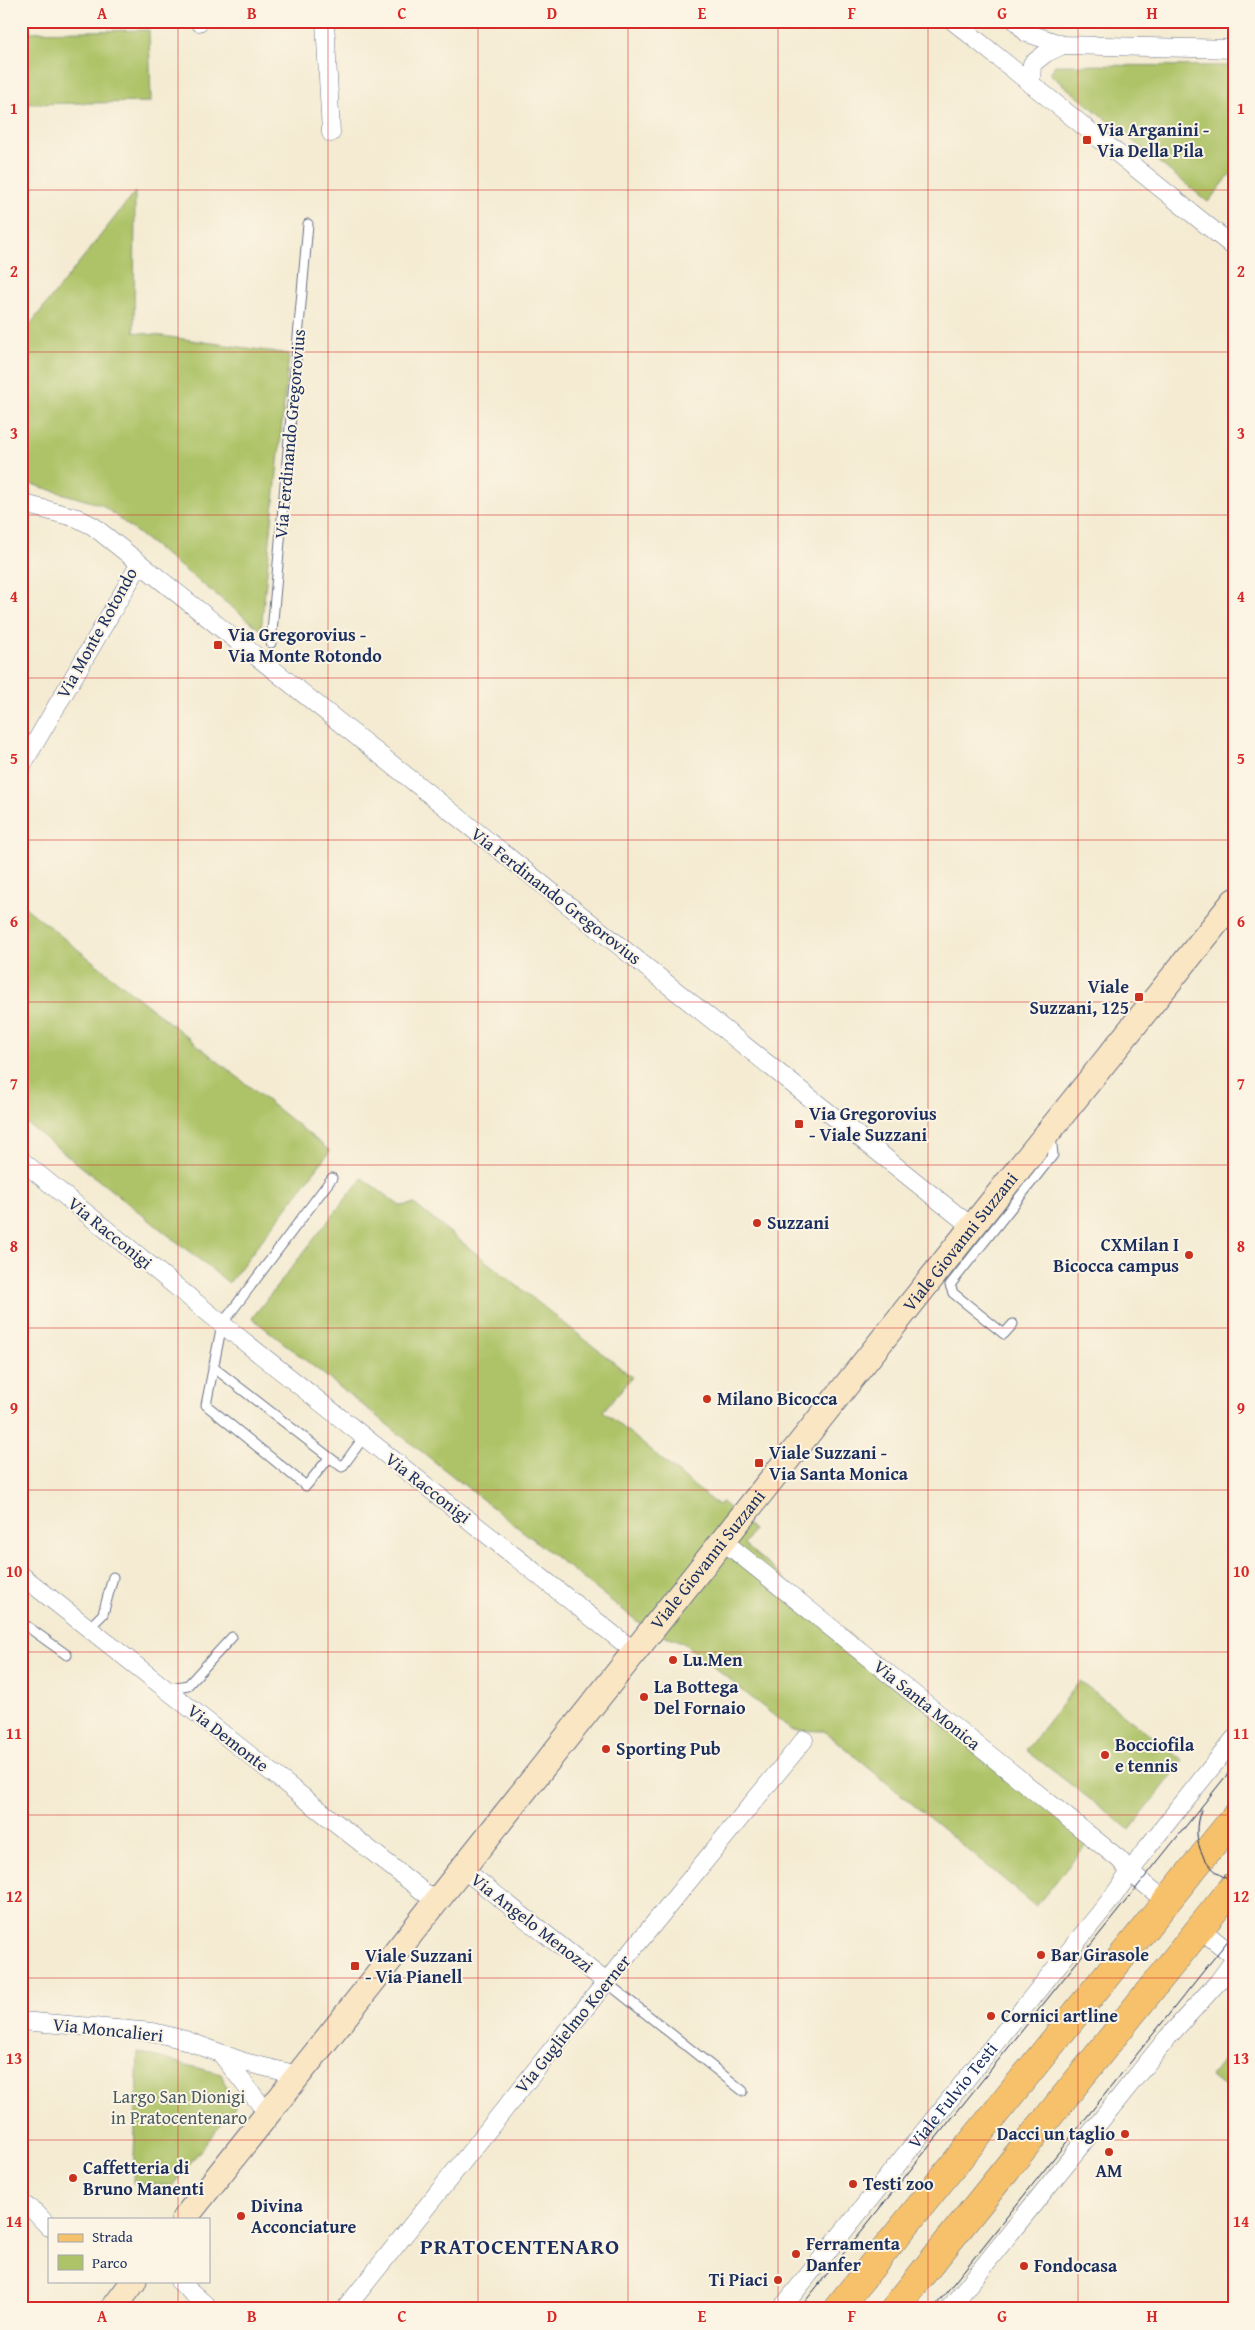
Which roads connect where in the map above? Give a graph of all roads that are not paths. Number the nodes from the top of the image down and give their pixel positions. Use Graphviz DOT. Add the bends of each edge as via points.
graph roads {
  1 [pos="325,21"];
  2 [pos="1016,21"];
  3 [pos="963,24"];
  4 [pos="1063,45"];
  5 [pos="1234,49"];
  6 [pos="1031,84"];
  7 [pos="331,132"];
  8 [pos="308,224"];
  9 [pos="1234,247"];
  10 [pos="21,503"];
  11 [pos="139,565"];
  12 [pos="271,644"];
  13 [pos="21,767"];
  14 [pos="1234,901"];
  15 [pos="1050,1129"];
  16 [pos="21,1160"];
  17 [pos="332,1178"];
  18 [pos="972,1227"];
  19 [pos="222,1324"];
  20 [pos="1013,1324"];
  21 [pos="214,1367"];
  22 [pos="364,1438"];
  23 [pos="329,1458"];
  24 [pos="722,1540"];
  25 [pos="21,1575"];
  26 [pos="113,1577"];
  27 [pos="23,1625"];
  28 [pos="89,1628"];
  29 [pos="232,1637"];
  30 [pos="634,1651"];
  31 [pos="66,1654"];
  32 [pos="166,1689"];
  33 [pos="1234,1739"];
  34 [pos="804,1740"];
  35 [pos="1234,1818"];
  36 [pos="462,1868"];
  37 [pos="1130,1872"];
  38 [pos="1234,1886"];
  39 [pos="436,1901"];
  40 [pos="1167,1902"];
  41 [pos="1199,1928"];
  42 [pos="1234,1956"];
  43 [pos="1234,1960"];
  44 [pos="606,1982"];
  45 [pos="21,2021"];
  46 [pos="221,2055"];
  47 [pos="298,2075"];
  48 [pos="743,2091"];
  49 [pos="267,2113"];
  50 [pos="23,2203"];
  51 [pos="185,2218"];
  52 [pos="48,2227"];
  53 [pos="180,2282"];
  54 [pos="127,2283"];
  55 [pos="113,2309"];
  56 [pos="210,2309"];
  57 [pos="345,2309"];
  58 [pos="781,2309"];
  59 [pos="836,2309"];
  60 [pos="894,2309"];
  61 [pos="949,2309"];
  1 -- 7 [label="street"];
  2 -- 4 [label="street" via="1026,33"];
  3 -- 6 [label="street"];
  4 -- 5 [label="street"];
  4 -- 6 [label="street" via="1032,64"];
  6 -- 9 [label="street"];
  8 -- 12 [label="lane, Via Ferdinando Gregorovius"];
  10 -- 11 [label="street, Via Monte Rotondo" via="88,522"];
  11 -- 13 [label="street, Via Monte Rotondo"];
  11 -- 18 [label="street, Via Ferdinando Gregorovius"];
  14 -- 15 [label="street, Viale Giovanni Suzzani"];
  15 -- 18 [label="street, Viale Giovanni Suzzani"];
  15 -- 20 [label="lane" via="1053,1155 950,1286 953,1293 1004,1334"];
  16 -- 19 [label="street, Via Racconigi"];
  17 -- 19 [label="lane"];
  18 -- 24 [label="street, Viale Giovanni Suzzani"];
  19 -- 21 [label="lane"];
  19 -- 22 [label="street, Via Racconigi"];
  21 -- 23 [label="lane"];
  21 -- 23 [label="lane" via="206,1405 306,1486"];
  22 -- 23 [label="lane" via="342,1467"];
  22 -- 30 [label="street, Via Racconigi"];
  24 -- 30 [label="street, Viale Giovanni Suzzani"];
  24 -- 37 [label="street, Via Santa Monica" via="1119,1859"];
  25 -- 28 [label="street, Via Demonte"];
  26 -- 28 [label="lane" via="103,1614"];
  27 -- 31 [label="lane"];
  28 -- 32 [label="street, Via Demonte"];
  29 -- 32 [label="lane" via="188,1685"];
  30 -- 36 [label="street, Viale Giovanni Suzzani"];
  32 -- 39 [label="street, Via Demonte"];
  33 -- 37 [label="street, Viale Fulvio Testi"];
  34 -- 44 [label="street, Via Guglielmo Koerner"];
  35 -- 40 [label="main road"];
  36 -- 39 [label="street, Viale Giovanni Suzzani"];
  36 -- 44 [label="street, Via Angelo Menozzi"];
  37 -- 40 [label="street, Via Santa Monica"];
  37 -- 58 [label="street, Viale Fulvio Testi"];
  38 -- 41 [label="main road"];
  39 -- 47 [label="street, Viale Giovanni Suzzani"];
  40 -- 41 [label="main road"];
  40 -- 59 [label="main road"];
  41 -- 42 [label="street"];
  41 -- 60 [label="main road"];
  43 -- 61 [label="street"];
  44 -- 48 [label="lane, Via Angelo Menozzi"];
  44 -- 57 [label="street, Via Guglielmo Koerner"];
  45 -- 46 [label="street, Via Moncalieri" via="153,2032 185,2040"];
  46 -- 47 [label="street, Via Moncalieri"];
  46 -- 49 [label="street, Via Moncalieri"];
  47 -- 49 [label="street, Viale Giovanni Suzzani"];
  49 -- 51 [label="street, Viale Giovanni Suzzani"];
  50 -- 52 [label="street"];
  53 -- 56 [label="street"];
  54 -- 55 [label="street"];
}
